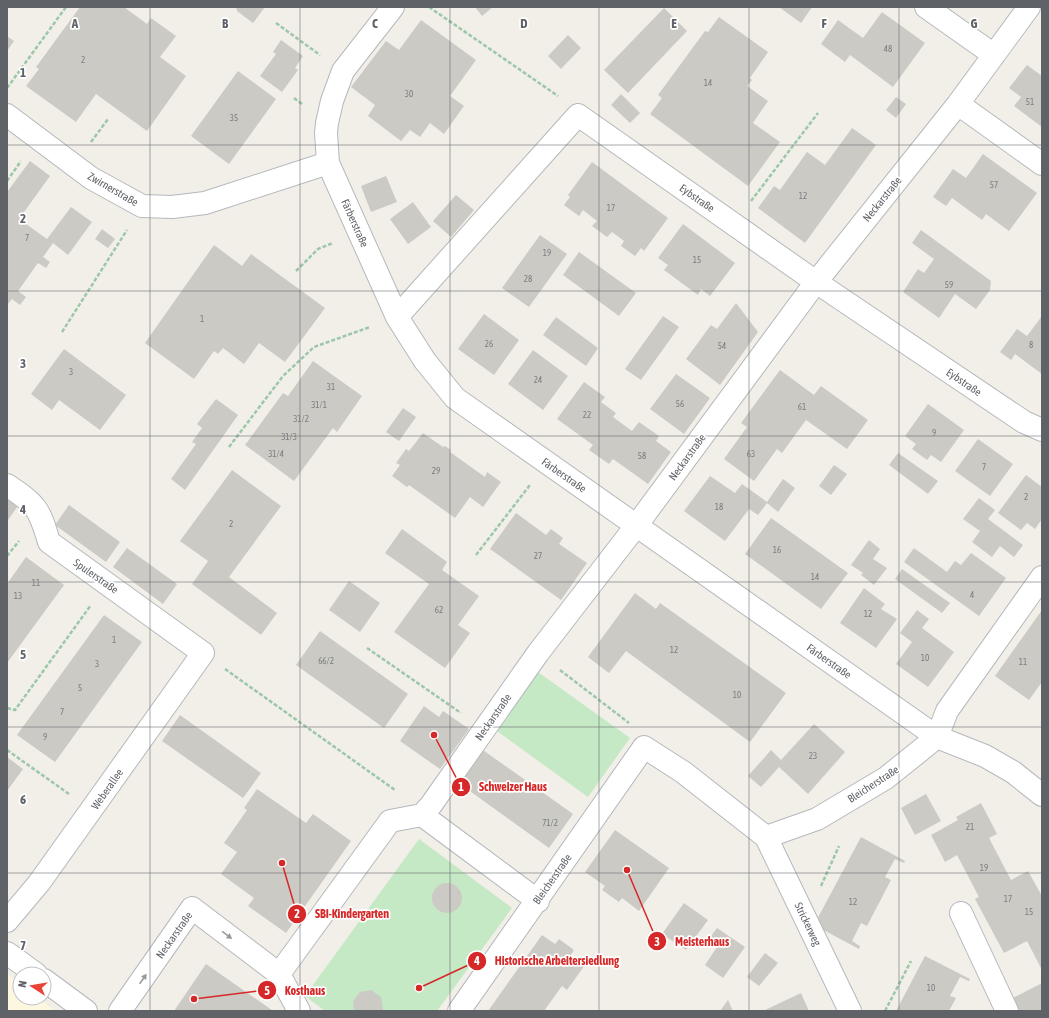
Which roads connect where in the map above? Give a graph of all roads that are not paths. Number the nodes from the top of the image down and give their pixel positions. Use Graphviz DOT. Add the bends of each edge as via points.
graph roads {
  1 [pos="393,7"];
  2 [pos="926,7"];
  3 [pos="1029,7"];
  4 [pos="994,55"];
  5 [pos="958,104"];
  6 [pos="7,115"];
  7 [pos="328,163"];
  8 [pos="1042,164"];
  9 [pos="816,282"];
  10 [pos="397,317"];
  11 [pos="1042,430"];
  12 [pos="7,485"];
  13 [pos="636,526"];
  14 [pos="1042,577"];
  15 [pos="203,653"];
  16 [pos="937,737"];
  17 [pos="1042,794"];
  18 [pos="422,815"];
  19 [pos="766,837"];
  20 [pos="538,901"];
  21 [pos="961,913"];
  22 [pos="7,921"];
  23 [pos="7,952"];
  24 [pos="25,966"];
  25 [pos="279,974"];
  26 [pos="52,986"];
  27 [pos="86,1011"];
  28 [pos="120,1011"];
  29 [pos="300,1011"];
  30 [pos="459,1011"];
  31 [pos="850,1011"];
  32 [pos="1007,1011"];
  1 -- 7 [label="street, Färberstraße" via="343,71 332,101 326,133"];
  2 -- 4 [label="street"];
  3 -- 4 [label="street, Neckarstraße"];
  4 -- 5 [label="street, Neckarstraße"];
  5 -- 8 [label="street"];
  5 -- 9 [label="street, Neckarstraße"];
  6 -- 7 [label="street, Zwirnerstraße" via="91,178 142,206 172,207 205,203"];
  7 -- 10 [label="street, Färberstraße"];
  9 -- 10 [label="street, Eybstraße" via="578,115"];
  9 -- 11 [label="street, Eybstraße" via="1024,422"];
  9 -- 13 [label="street, Neckarstraße"];
  10 -- 13 [label="street, Färberstraße" via="425,360 455,398"];
  12 -- 15 [label="street, Spulerstraße" via="27,499 40,513 49,542"];
  13 -- 16 [label="street, Färberstraße"];
  13 -- 18 [label="street, Neckarstraße" via="538,653"];
  14 -- 16 [label="street" via="947,711"];
  15 -- 22 [label="street, Weberallee" via="39,883"];
  16 -- 17 [label="street, Färberstraße" via="985,756 1013,772"];
  16 -- 19 [label="street, Bleicherstraße" via="886,778 817,819"];
  18 -- 20 [label="street"];
  18 -- 25 [label="street" via="390,821"];
  19 -- 20 [label="street, Bleicherstraße" via="689,777 644,747"];
  19 -- 31 [label="street, Strickerweg"];
  20 -- 30 [label="street, Bleicherstraße"];
  21 -- 32 [label="street"];
  23 -- 24 [label="street"];
  28 -- 25 [label="street, Neckarstraße, one-way" via="192,908"];
  25 -- 29 [label="street, Neckarstraße"];
  26 -- 27 [label="street"];
}
